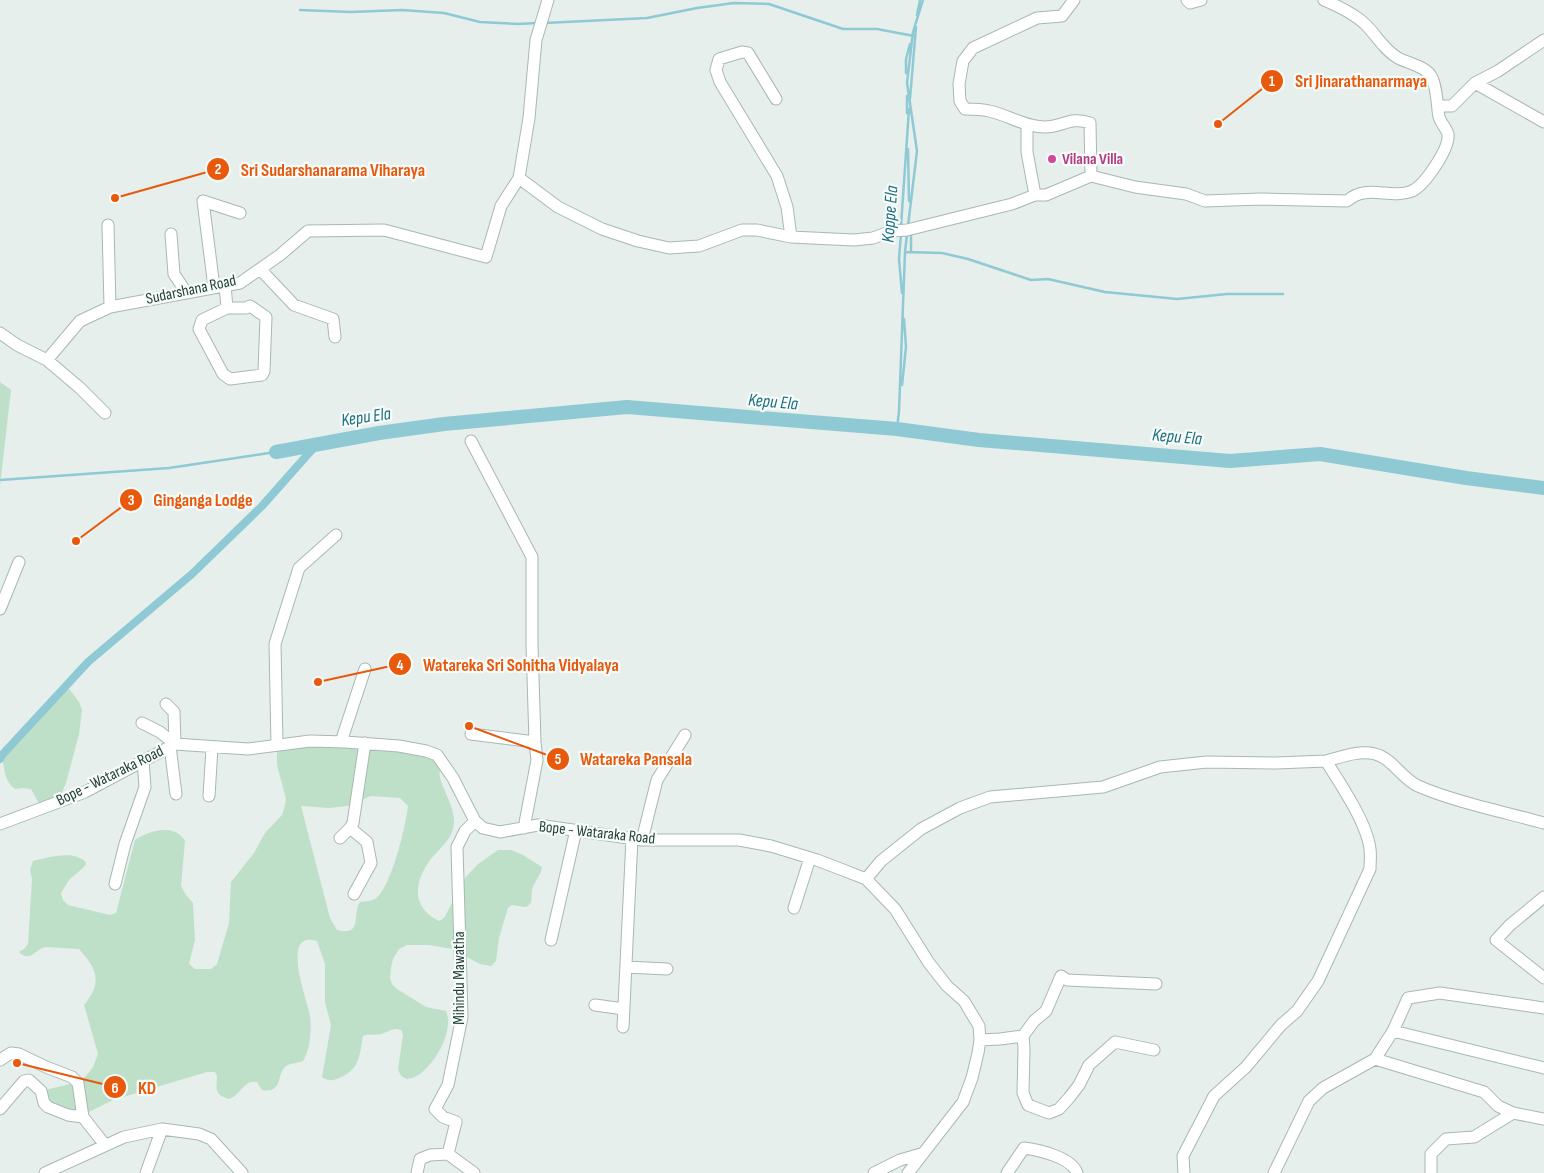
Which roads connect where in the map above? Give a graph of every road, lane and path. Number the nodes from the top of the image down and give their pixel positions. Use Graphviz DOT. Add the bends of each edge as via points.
graph roads {
  1 [pos="548,0"];
  2 [pos="1074,0"];
  3 [pos="1187,0"];
  4 [pos="1201,0"];
  5 [pos="1324,0"];
  6 [pos="1544,40"];
  7 [pos="1475,83"];
  8 [pos="776,99"];
  9 [pos="1439,106"];
  10 [pos="1544,122"];
  11 [pos="1028,124"];
  12 [pos="1091,176"];
  13 [pos="519,178"];
  14 [pos="1035,196"];
  15 [pos="240,213"];
  16 [pos="108,225"];
  17 [pos="171,234"];
  18 [pos="791,237"];
  19 [pos="260,269"];
  20 [pos="219,286"];
  21 [pos="186,292"];
  22 [pos="110,307"];
  23 [pos="227,308"];
  24 [pos="0,333"];
  25 [pos="335,336"];
  26 [pos="47,360"];
  27 [pos="105,413"];
  28 [pos="470,441"];
  29 [pos="336,535"];
  30 [pos="19,562"];
  31 [pos="0,609"];
  32 [pos="365,669"];
  33 [pos="166,704"];
  34 [pos="142,723"];
  35 [pos="471,734"];
  36 [pos="685,735"];
  37 [pos="341,742"];
  38 [pos="534,742"];
  39 [pos="365,743"];
  40 [pos="173,745"];
  41 [pos="276,745"];
  42 [pos="212,748"];
  43 [pos="143,760"];
  44 [pos="1326,761"];
  45 [pos="176,794"];
  46 [pos="209,796"];
  47 [pos="474,821"];
  48 [pos="1544,823"];
  49 [pos="0,824"];
  50 [pos="350,828"];
  51 [pos="524,828"];
  52 [pos="576,830"];
  53 [pos="340,838"];
  54 [pos="637,839"];
  55 [pos="810,858"];
  56 [pos="866,879"];
  57 [pos="115,884"];
  58 [pos="354,894"];
  59 [pos="1544,897"];
  60 [pos="794,908"];
  61 [pos="550,940"];
  62 [pos="626,968"];
  63 [pos="667,969"];
  64 [pos="1544,978"];
  65 [pos="1156,984"];
  66 [pos="595,1004"];
  67 [pos="1544,1008"];
  68 [pos="624,1009"];
  69 [pos="623,1027"];
  70 [pos="1393,1031"];
  71 [pos="1022,1036"];
  72 [pos="980,1040"];
  73 [pos="1154,1050"];
  74 [pos="1376,1059"];
  75 [pos="0,1060"];
  76 [pos="1544,1068"];
  77 [pos="0,1109"];
  78 [pos="1513,1113"];
  79 [pos="83,1117"];
  80 [pos="1544,1119"];
  81 [pos="162,1128"];
  82 [pos="105,1145"];
  83 [pos="448,1154"];
  84 [pos="921,1154"];
  85 [pos="45,1173"];
  86 [pos="146,1173"];
  87 [pos="242,1173"];
  88 [pos="417,1173"];
  89 [pos="474,1173"];
  90 [pos="874,1173"];
  91 [pos="908,1173"];
  92 [pos="1007,1173"];
  93 [pos="1077,1173"];
  94 [pos="1184,1173"];
  95 [pos="1274,1173"];
  96 [pos="1431,1173"];
  1 -- 13 [label="street" via="536,40 529,118"];
  2 -- 11 [label="street" via="1062,16 1037,18 972,48 963,61 959,84 960,100 965,109 990,111"];
  3 -- 4 [label="street" via="1190,3"];
  5 -- 9 [label="street" via="1365,24 1388,51 1416,64 1431,76"];
  6 -- 7 [label="street"];
  7 -- 9 [label="street" via="1452,106"];
  7 -- 10 [label="street"];
  8 -- 18 [label="street" via="746,51 719,59 716,70 720,82 777,176 787,207"];
  9 -- 12 [label="street" via="1439,117 1448,135 1444,150 1424,181 1413,191 1390,194 1369,191 1354,194 1347,201 1205,201 1186,194 1135,187"];
  11 -- 12 [label="street" via="1046,127 1079,120 1090,123"];
  11 -- 14 [label="street" via="1027,152"];
  12 -- 14 [label="street" via="1046,195"];
  13 -- 18 [label="street" via="558,207 602,229 669,248 699,246 742,230"];
  13 -- 19 [label="street, Sudarshana Road" via="501,206 486,257 384,230 308,231"];
  14 -- 18 [label="street" via="873,238"];
  15 -- 20 [label="street" via="204,201"];
  16 -- 22 [label="street"];
  17 -- 21 [label="street" via="174,274"];
  19 -- 20 [label="street, Sudarshana Road" via="240,282"];
  19 -- 25 [label="street" via="294,305 333,319"];
  20 -- 21 [label="street, Sudarshana Road"];
  20 -- 23 [label="street"];
  21 -- 22 [label="street, Sudarshana Road"];
  22 -- 26 [label="street, Sudarshana Road" via="80,321"];
  23 -- 23 [label="street" via="250,306 266,317 262,376 230,379 223,374 200,329 202,320"];
  24 -- 26 [label="street"];
  26 -- 27 [label="street"];
  28 -- 38 [label="street" via="532,557"];
  29 -- 41 [label="street" via="299,568 276,644"];
  30 -- 31 [label="street"];
  32 -- 37 [label="street"];
  33 -- 40 [label="street" via="174,712"];
  34 -- 40 [label="street" via="160,732"];
  35 -- 38 [label="street"];
  36 -- 54 [label="street" via="657,780"];
  37 -- 39 [label="street, Bope - Wataraka Road"];
  37 -- 41 [label="street, Bope - Wataraka Road"];
  38 -- 51 [label="street" via="537,760"];
  39 -- 47 [label="street, Bope - Wataraka Road" via="398,746 437,756 453,778"];
  39 -- 50 [label="street"];
  40 -- 42 [label="street, Bope - Wataraka Road"];
  40 -- 43 [label="street, Bope - Wataraka Road"];
  40 -- 45 [label="street"];
  41 -- 42 [label="street, Bope - Wataraka Road" via="248,749"];
  42 -- 46 [label="street"];
  43 -- 49 [label="street, Bope - Wataraka Road" via="85,792"];
  43 -- 57 [label="street" via="146,787 125,844"];
  44 -- 48 [label="street" via="1366,752 1376,754 1415,785"];
  44 -- 56 [label="street" via="1206,762 1160,767 1103,787 990,797 960,808 921,829 881,861"];
  44 -- 94 [label="street" via="1347,792 1368,838 1370,869 1318,981 1297,1011 1246,1067 1214,1096 1183,1156"];
  47 -- 51 [label="street, Bope - Wataraka Road" via="483,828 500,832"];
  47 -- 83 [label="street, Mihindu Mawatha" via="457,847 462,1017 448,1086 435,1109 443,1117 456,1122"];
  50 -- 53 [label="street"];
  50 -- 58 [label="street" via="367,842 371,863"];
  51 -- 52 [label="street, Bope - Wataraka Road" via="538,825"];
  52 -- 54 [label="street, Bope - Wataraka Road"];
  52 -- 61 [label="street"];
  54 -- 55 [label="street, Bope - Wataraka Road" via="739,840"];
  54 -- 62 [label="street"];
  55 -- 56 [label="street, Bope - Wataraka Road"];
  55 -- 60 [label="street"];
  56 -- 72 [label="street, Bope - Wataraka Road" via="895,909 947,986 964,1001 979,1026"];
  59 -- 64 [label="street" via="1496,940"];
  62 -- 63 [label="street"];
  62 -- 68 [label="street"];
  65 -- 71 [label="street" via="1067,980 1061,976 1046,1011"];
  66 -- 68 [label="street"];
  67 -- 70 [label="street" via="1440,992 1408,998"];
  68 -- 69 [label="street"];
  70 -- 74 [label="street"];
  70 -- 76 [label="street"];
  71 -- 72 [label="street"];
  71 -- 73 [label="street" via="1023,1093 1028,1105 1049,1113 1069,1098 1089,1065 1114,1042"];
  72 -- 84 [label="street, Bope - Wataraka Road" via="963,1102"];
  74 -- 78 [label="street" via="1484,1092 1498,1106"];
  74 -- 95 [label="street" via="1323,1088 1309,1101"];
  75 -- 79 [label="street" via="10,1054 18,1054 72,1076 78,1083"];
  77 -- 79 [label="street" via="24,1081 29,1080 41,1091 48,1107"];
  78 -- 80 [label="street"];
  78 -- 96 [label="street" via="1474,1137 1446,1139 1431,1154"];
  79 -- 82 [label="street"];
  81 -- 82 [label="street"];
  81 -- 86 [label="street"];
  81 -- 87 [label="street" via="211,1139"];
  82 -- 85 [label="street"];
  83 -- 88 [label="street" via="420,1159"];
  83 -- 89 [label="street"];
  84 -- 90 [label="street"];
  84 -- 91 [label="street, Bope - Wataraka Road"];
  92 -- 93 [label="street" via="1024,1148 1043,1151 1062,1160"];
}
